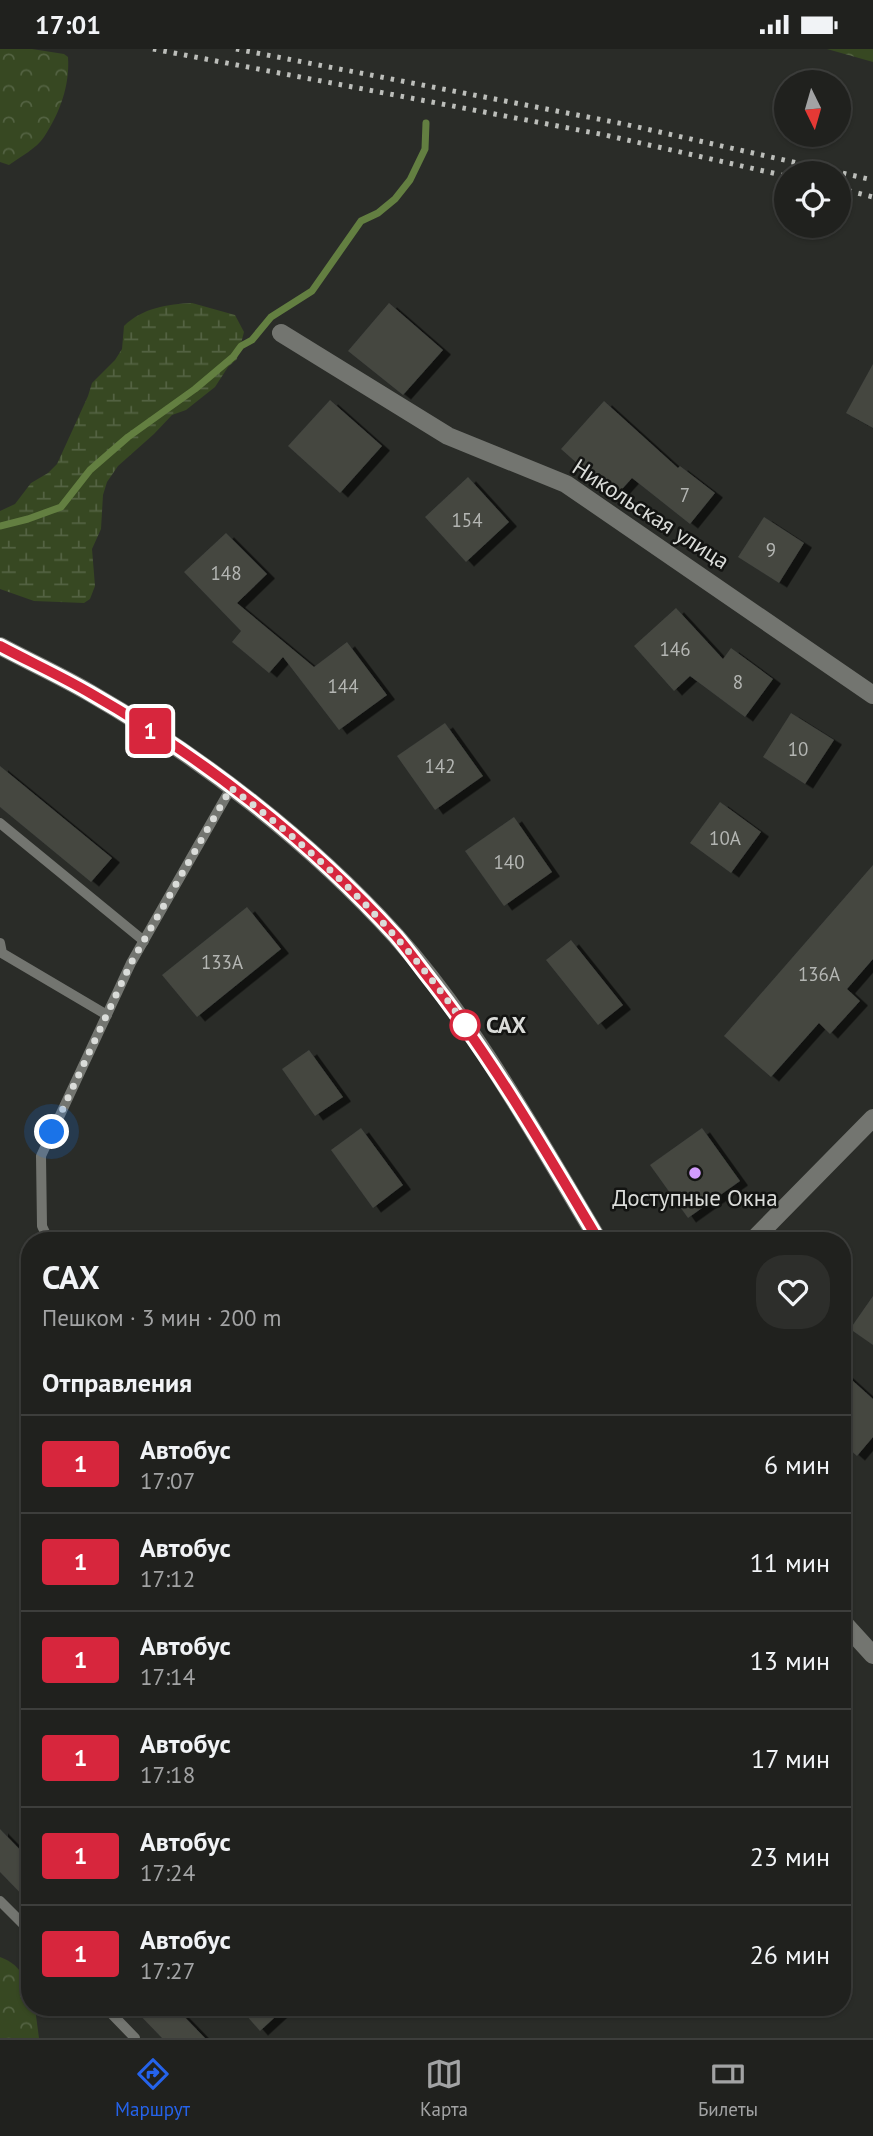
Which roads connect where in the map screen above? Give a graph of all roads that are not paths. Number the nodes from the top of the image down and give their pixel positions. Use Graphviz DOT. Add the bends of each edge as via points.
graph roads {
  1 [pos="281,333"];
  2 [pos="0,646"];
  3 [pos="873,695"];
  4 [pos="231,788"];
  5 [pos="0,823"];
  6 [pos="144,941"];
  7 [pos="0,943"];
  8 [pos="107,1015"];
  9 [pos="873,1118"];
  10 [pos="45,1232"];
  11 [pos="594,1232"];
  12 [pos="761,1232"];
  13 [pos="851,1631"];
  14 [pos="873,1655"];
  15 [pos="0,1901"];
  16 [pos="21,1922"];
  17 [pos="113,2016"];
  18 [pos="135,2038"];
  1 -- 3 [label="street, Никольская улица" via="448,436 566,484"];
  2 -- 4 [label="street" via="89,692"];
  4 -- 6 [label="lane"];
  4 -- 11 [label="street" via="331,870 397,937 461,1019"];
  5 -- 6 [label="lane"];
  6 -- 8 [label="lane"];
  7 -- 8 [label="lane" via="2,953"];
  8 -- 10 [label="lane" via="41,1156"];
  9 -- 12 [label="street"];
  13 -- 14 [label="street"];
  15 -- 16 [label="lane"];
  17 -- 18 [label="lane"];
}
